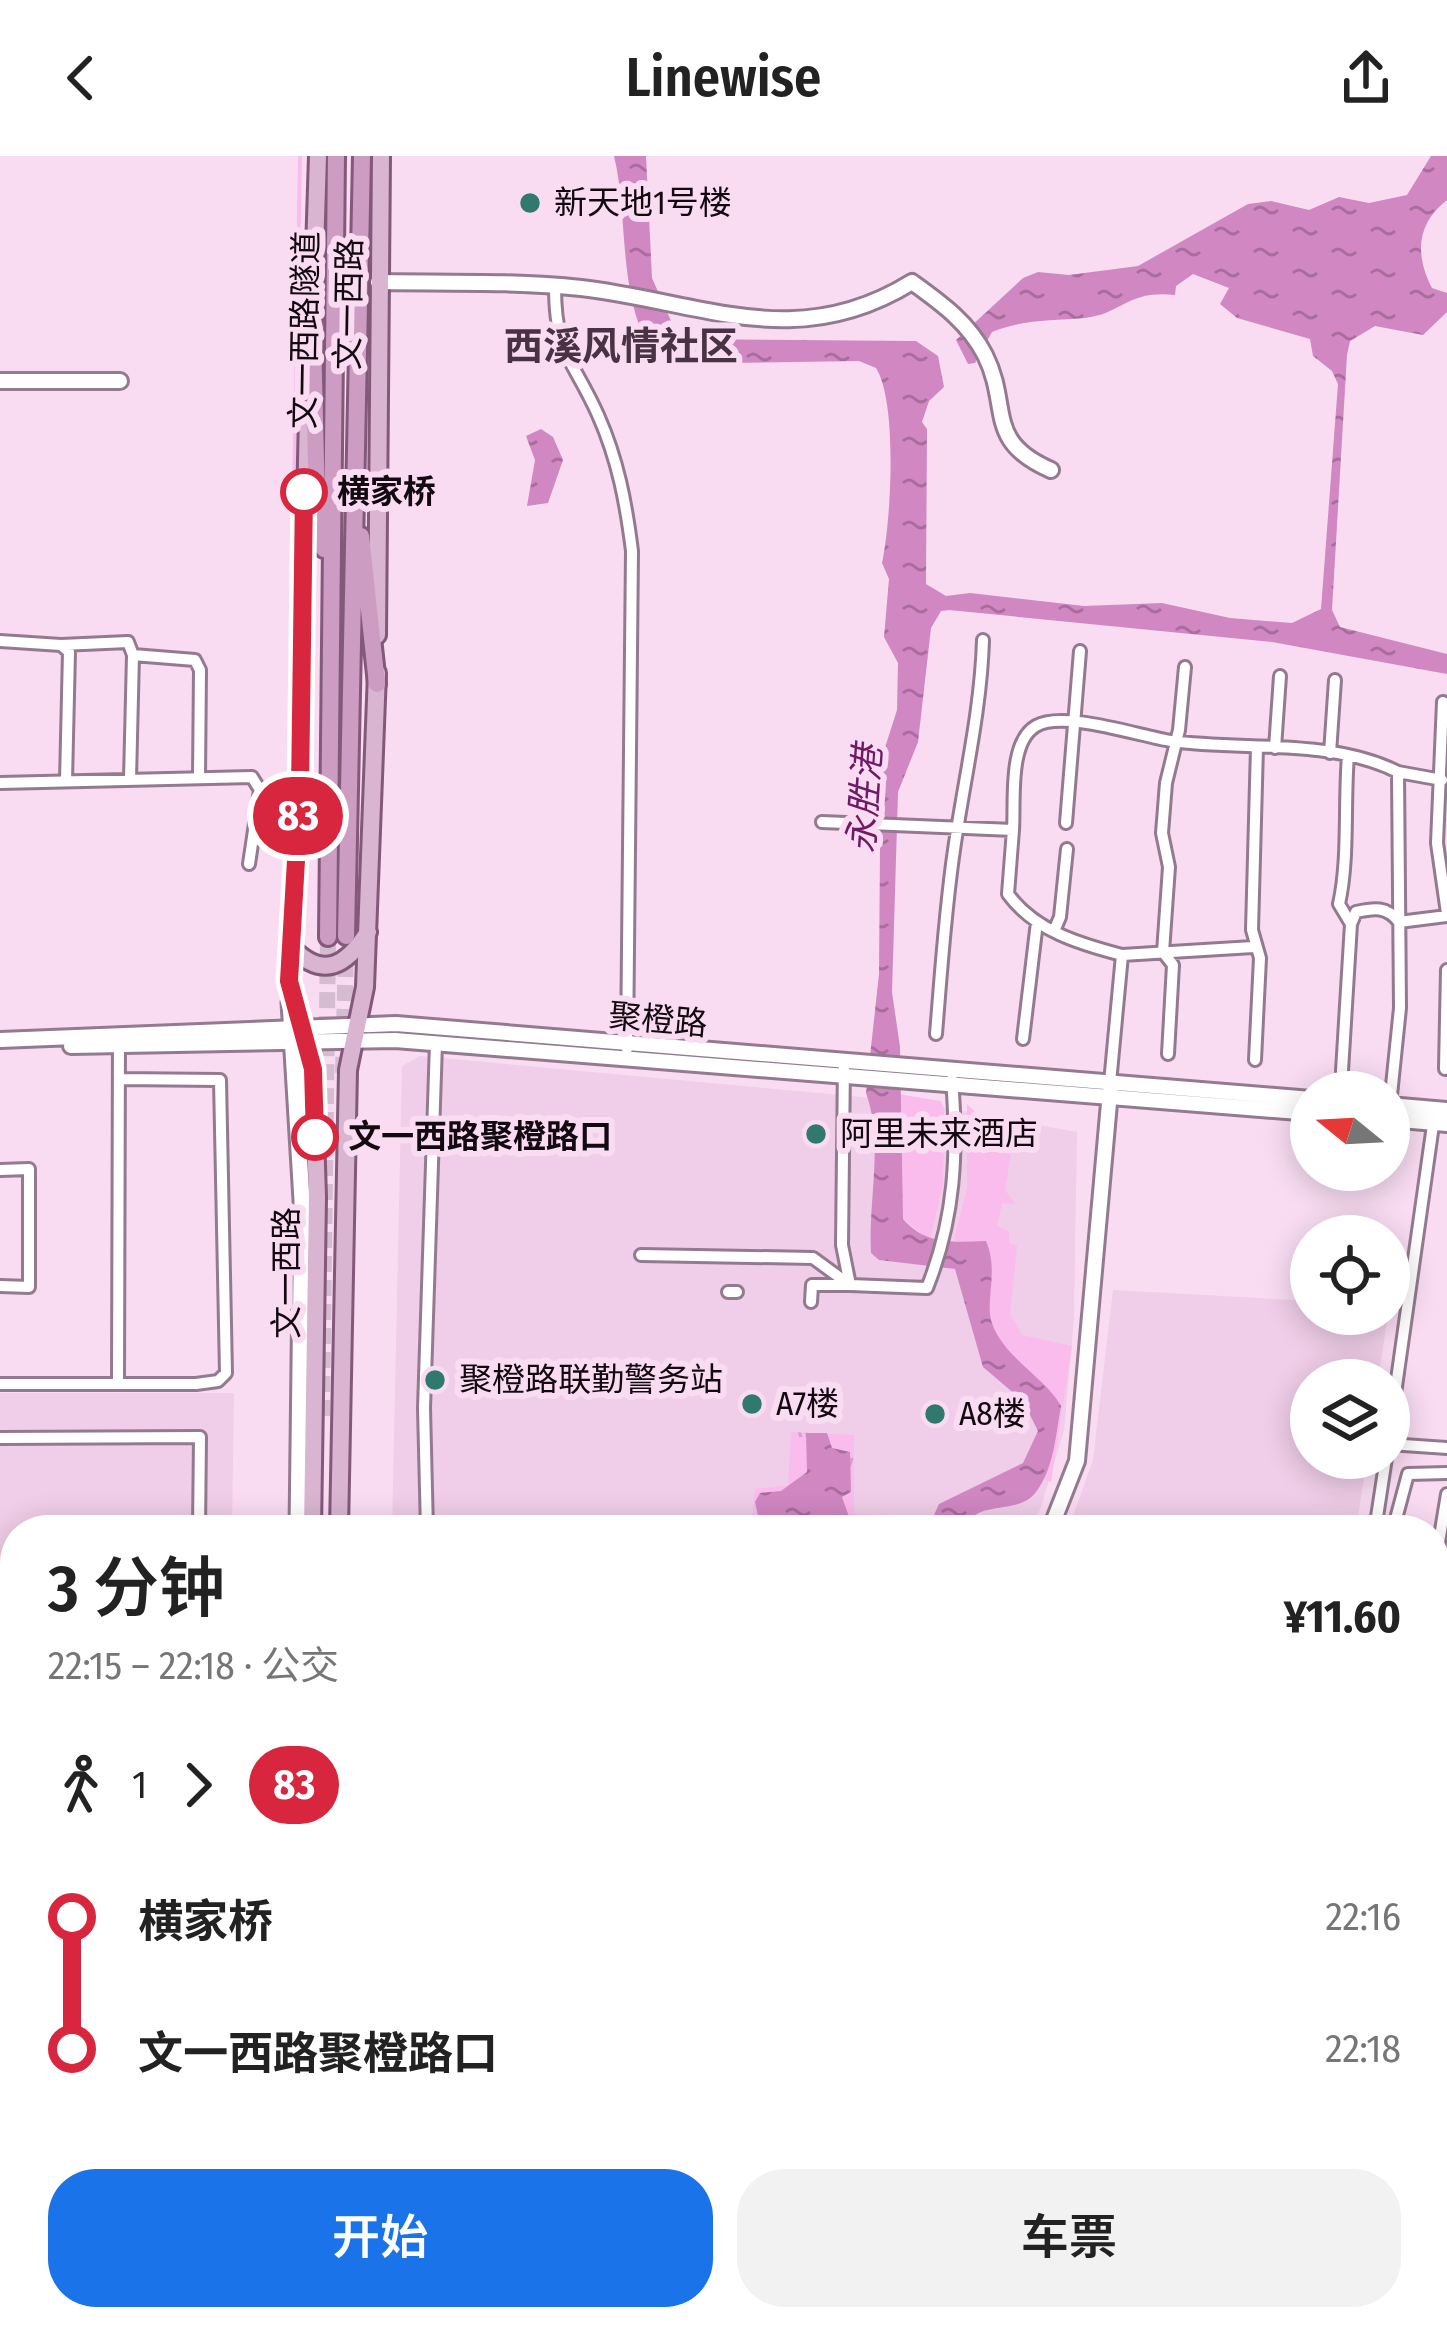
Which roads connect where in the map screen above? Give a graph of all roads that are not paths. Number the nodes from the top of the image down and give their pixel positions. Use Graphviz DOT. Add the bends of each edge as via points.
graph roads {
  1 [pos="318,156"];
  2 [pos="336,156"];
  3 [pos="362,156"];
  4 [pos="382,156"];
  5 [pos="378,282"];
  6 [pos="555,286"];
  7 [pos="313,334"];
  8 [pos="0,381"];
  9 [pos="120,381"];
  10 [pos="1051,470"];
  11 [pos="354,475"];
  12 [pos="332,594"];
  13 [pos="0,640"];
  14 [pos="983,640"];
  15 [pos="62,645"];
  16 [pos="1080,651"];
  17 [pos="133,655"];
  18 [pos="1186,667"];
  19 [pos="1280,676"];
  20 [pos="1335,680"];
  21 [pos="377,684"];
  22 [pos="1443,702"];
  23 [pos="1075,723"];
  24 [pos="1174,741"];
  25 [pos="1258,747"];
  26 [pos="1275,748"];
  27 [pos="1330,752"];
  28 [pos="1348,755"];
  29 [pos="1398,772"];
  30 [pos="199,778"];
  31 [pos="130,779"];
  32 [pos="1444,779"];
  33 [pos="66,781"];
  34 [pos="0,783"];
  35 [pos="260,790"];
  36 [pos="300,791"];
  37 [pos="822,822"];
  38 [pos="1066,823"];
  39 [pos="958,829"];
  40 [pos="1013,830"];
  41 [pos="1067,850"];
  42 [pos="249,864"];
  43 [pos="1447,915"];
  44 [pos="1037,922"];
  45 [pos="1399,922"];
  46 [pos="1351,924"];
  47 [pos="368,930"];
  48 [pos="1054,931"];
  49 [pos="291,947"];
  50 [pos="1253,947"];
  51 [pos="1162,952"];
  52 [pos="1123,955"];
  53 [pos="1447,970"];
  54 [pos="356,1033"];
  55 [pos="297,1034"];
  56 [pos="936,1034"];
  57 [pos="1023,1039"];
  58 [pos="118,1040"];
  59 [pos="436,1043"];
  60 [pos="0,1045"];
  61 [pos="627,1051"];
  62 [pos="1168,1054"];
  63 [pos="1255,1060"];
  64 [pos="844,1069"];
  65 [pos="1444,1070"];
  66 [pos="1342,1071"];
  67 [pos="1394,1071"];
  68 [pos="952,1077"];
  69 [pos="119,1078"];
  70 [pos="1110,1090"];
  71 [pos="1290,1098"];
  72 [pos="1410,1109"];
  73 [pos="314,1110"];
  74 [pos="1290,1111"];
  75 [pos="1441,1116"];
  76 [pos="1410,1118"];
  77 [pos="0,1170"];
  78 [pos="345,1204"];
  79 [pos="641,1255"];
  80 [pos="850,1285"];
  81 [pos="0,1286"];
  82 [pos="811,1301"];
  83 [pos="1402,1359"];
  84 [pos="0,1384"];
  85 [pos="118,1384"];
  86 [pos="0,1438"];
  87 [pos="1410,1443"];
  88 [pos="1447,1448"];
  89 [pos="1447,1472"];
  90 [pos="1383,1479"];
  91 [pos="199,1515"];
  92 [pos="298,1515"];
  93 [pos="312,1515"];
  94 [pos="339,1515"];
  95 [pos="427,1515"];
  96 [pos="1056,1515"];
  97 [pos="1377,1515"];
  98 [pos="1397,1515"];
  1 -- 7 [label="main road, 文一西路"];
  2 -- 12 [label="highway, 文一西路隧道"];
  3 -- 11 [label="highway, 文一西路隧道"];
  4 -- 5 [label="main road, 文一西路"];
  5 -- 6 [label="street"];
  5 -- 21 [label="main road, 文一西路"];
  6 -- 10 [label="street" via="787,322 850,311 912,282 968,327 988,359 1004,436 1025,459"];
  6 -- 61 [label="street" via="559,346 596,410 622,480 632,551"];
  7 -- 12 [label="highway" via="317,505"];
  7 -- 36 [label="main road, 文一西路"];
  8 -- 9 [label="street"];
  11 -- 12 [label="highway, 文一西路隧道" via="337,936"];
  11 -- 21 [label="highway"];
  13 -- 15 [label="street"];
  14 -- 39 [label="street"];
  15 -- 17 [label="street" via="128,642"];
  15 -- 33 [label="street" via="69,652"];
  16 -- 23 [label="street"];
  17 -- 30 [label="street" via="196,660"];
  17 -- 31 [label="street"];
  18 -- 24 [label="street"];
  19 -- 26 [label="street"];
  20 -- 27 [label="street"];
  21 -- 47 [label="main road, 文一西路"];
  22 -- 32 [label="street"];
  23 -- 24 [label="street"];
  23 -- 38 [label="street"];
  23 -- 40 [label="street" via="1033,727 1020,745"];
  24 -- 25 [label="street"];
  24 -- 51 [label="street" via="1162,833"];
  25 -- 26 [label="street"];
  25 -- 50 [label="street"];
  26 -- 27 [label="street"];
  27 -- 28 [label="street"];
  28 -- 29 [label="street"];
  28 -- 46 [label="street" via="1339,904"];
  29 -- 32 [label="street"];
  29 -- 45 [label="street"];
  30 -- 31 [label="street"];
  30 -- 35 [label="street" via="252,777"];
  31 -- 33 [label="street"];
  32 -- 43 [label="street" via="1437,843"];
  33 -- 34 [label="street"];
  35 -- 36 [label="street"];
  35 -- 42 [label="street"];
  36 -- 49 [label="main road, 文一西路"];
  37 -- 39 [label="street"];
  39 -- 40 [label="street"];
  39 -- 56 [label="street"];
  40 -- 44 [label="street" via="1008,894"];
  41 -- 48 [label="street"];
  43 -- 45 [label="street"];
  44 -- 48 [label="street"];
  44 -- 57 [label="street"];
  45 -- 46 [label="street" via="1375,908 1356,912"];
  45 -- 67 [label="street"];
  46 -- 66 [label="street"];
  47 -- 49 [label="main road" via="352,956 332,968 311,965"];
  47 -- 54 [label="main road, 文一西路"];
  48 -- 52 [label="street"];
  49 -- 55 [label="main road, 文一西路"];
  50 -- 51 [label="street"];
  50 -- 63 [label="street" via="1260,958"];
  51 -- 52 [label="street"];
  51 -- 62 [label="street" via="1173,965"];
  52 -- 70 [label="street"];
  53 -- 65 [label="street"];
  54 -- 55 [label="street, 聚橙路"];
  54 -- 59 [label="street, 聚橙路"];
  54 -- 61 [label="street, 聚橙路"];
  54 -- 78 [label="main road, 文一西路" via="347,1070"];
  55 -- 58 [label="street, 聚橙路"];
  55 -- 73 [label="main road, 文一西路" via="313,1069"];
  55 -- 92 [label="main road"];
  58 -- 60 [label="street, 聚橙路"];
  58 -- 69 [label="street"];
  59 -- 61 [label="street, 聚橙路"];
  59 -- 95 [label="street"];
  61 -- 64 [label="street, 聚橙路"];
  64 -- 68 [label="street, 聚橙路"];
  64 -- 80 [label="street" via="842,1245"];
  68 -- 70 [label="street, 聚橙路"];
  68 -- 80 [label="street" via="958,1160 927,1288"];
  69 -- 85 [label="street"];
  69 -- 85 [label="street" via="220,1080 226,1373 218,1382"];
  70 -- 71 [label="street, 聚橙路"];
  70 -- 74 [label="street, 聚橙路"];
  70 -- 96 [label="street" via="1077,1461"];
  72 -- 75 [label="street"];
  73 -- 78 [label="main road" via="321,1098 338,1106"];
  73 -- 93 [label="main road, 文一西路"];
  75 -- 76 [label="street"];
  75 -- 83 [label="street"];
  77 -- 81 [label="street" via="28,1169 29,1287"];
  78 -- 94 [label="main road, 文一西路"];
  79 -- 80 [label="street" via="813,1258"];
  80 -- 82 [label="street" via="812,1285"];
  84 -- 85 [label="street"];
  86 -- 91 [label="street" via="200,1437"];
  87 -- 88 [label="street"];
  89 -- 98 [label="street" via="1408,1474"];
  90 -- 97 [label="street"];
}
